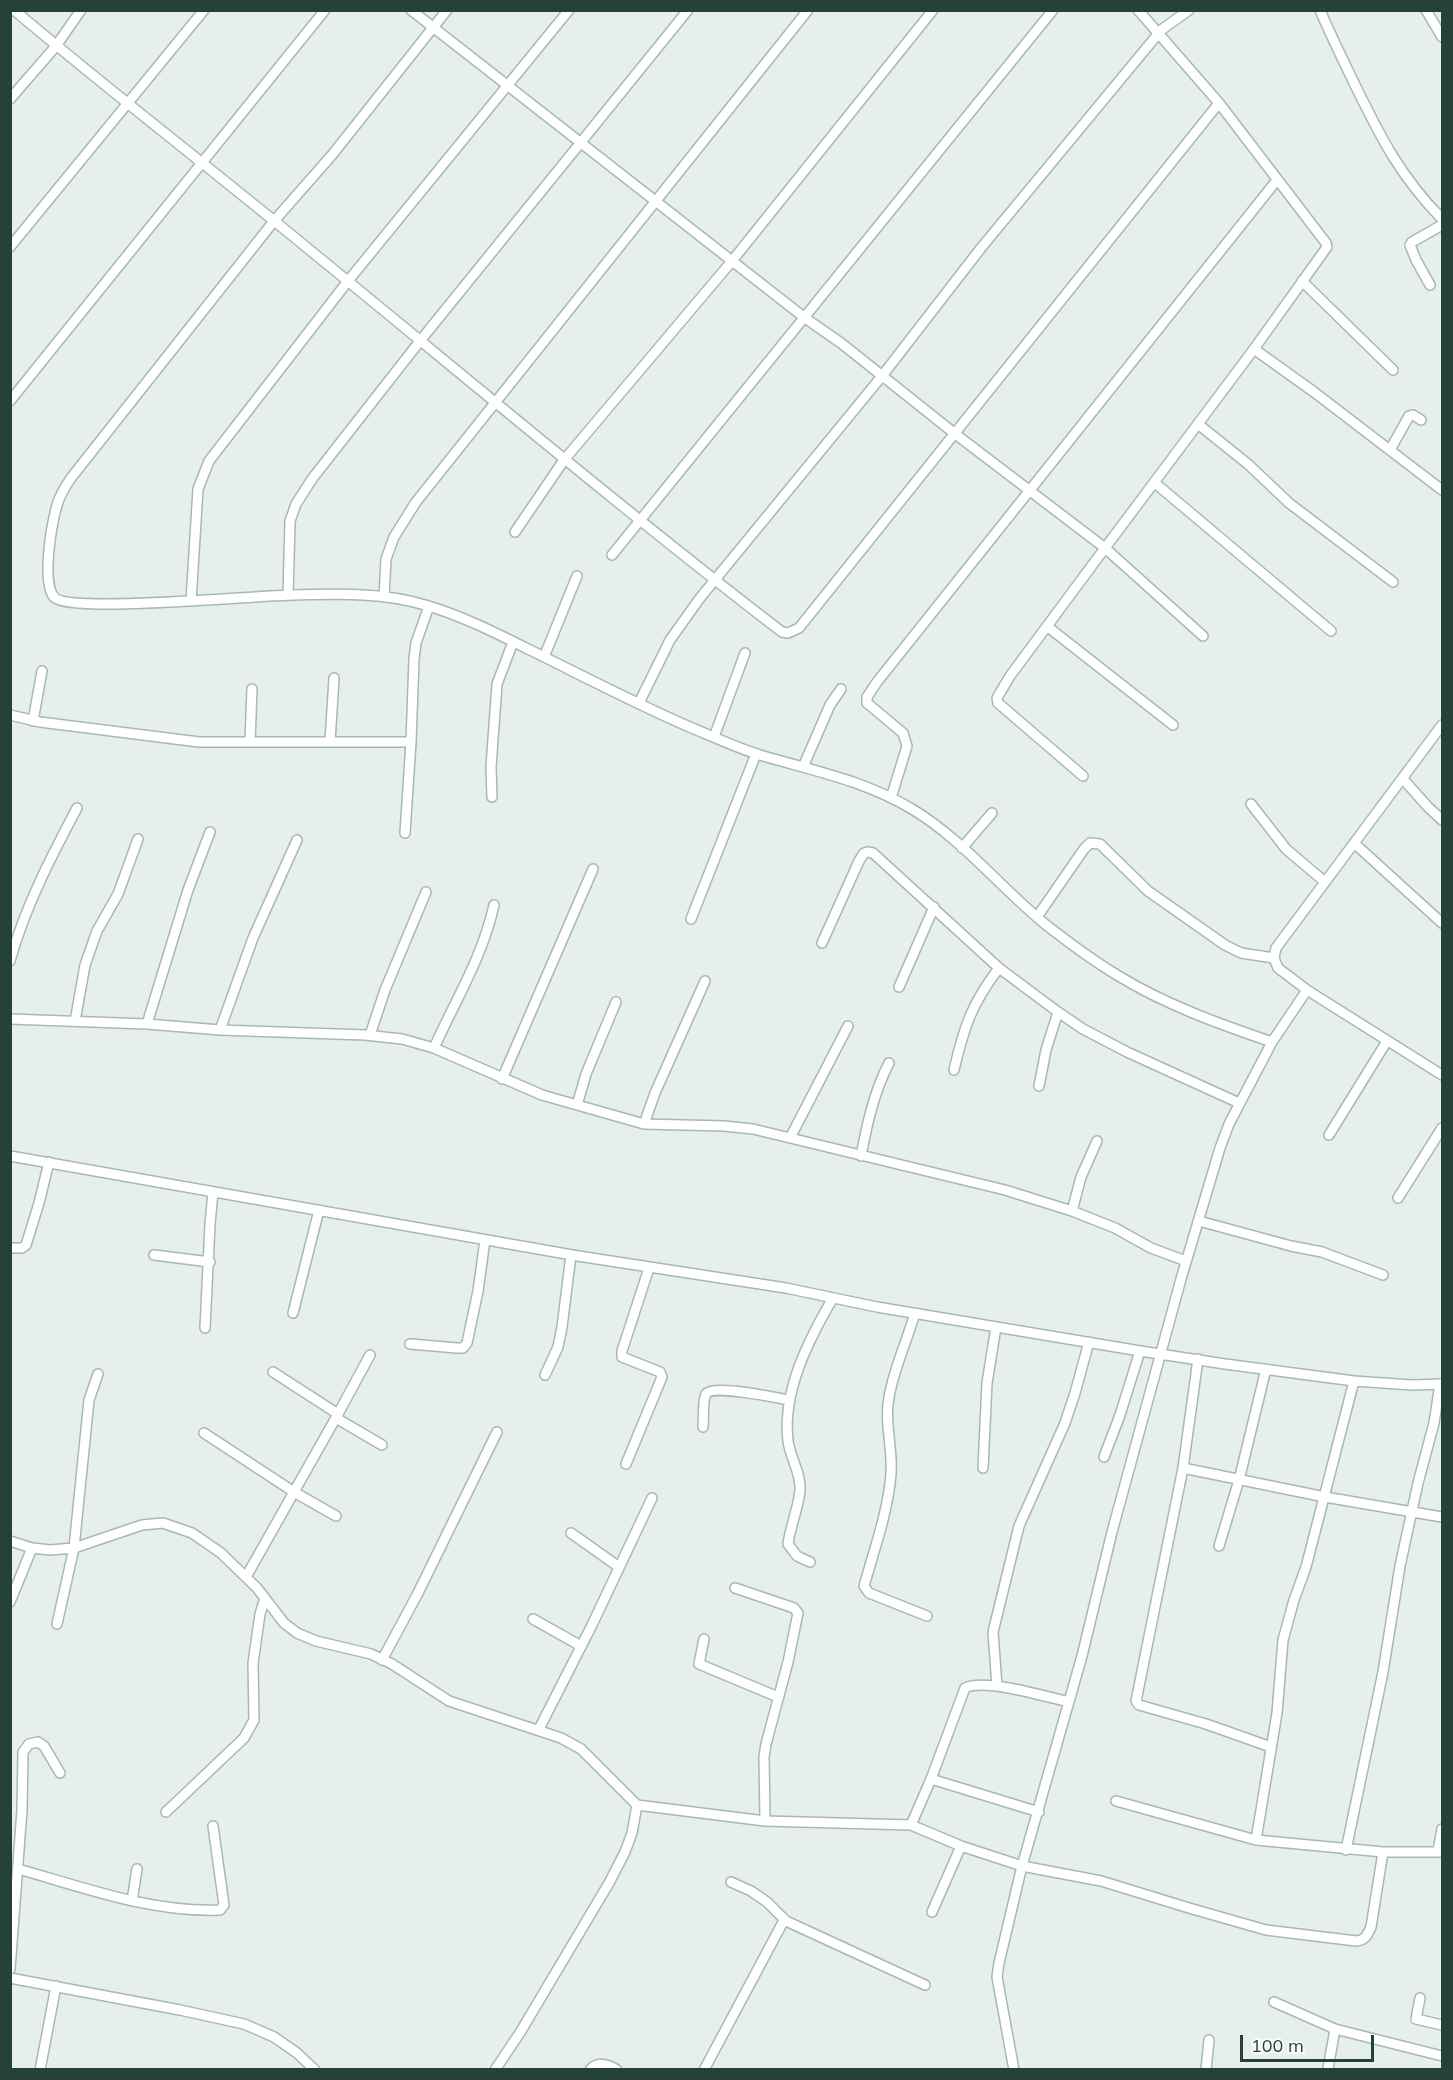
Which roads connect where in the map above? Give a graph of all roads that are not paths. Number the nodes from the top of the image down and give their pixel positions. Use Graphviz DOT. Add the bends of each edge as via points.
graph roads {
  1 [pos="15,10"];
  2 [pos="81,10"];
  3 [pos="204,10"];
  4 [pos="325,10"];
  5 [pos="411,10"];
  6 [pos="447,10"];
  7 [pos="569,10"];
  8 [pos="688,10"];
  9 [pos="808,10"];
  10 [pos="933,10"];
  11 [pos="1053,10"];
  12 [pos="1138,10"];
  13 [pos="1189,10"];
  14 [pos="1320,10"];
  15 [pos="1426,10"];
  16 [pos="433,28"];
  17 [pos="1157,33"];
  18 [pos="1443,38"];
  19 [pos="56,45"];
  20 [pos="508,86"];
  21 [pos="10,99"];
  22 [pos="1219,103"];
  23 [pos="129,104"];
  24 [pos="582,143"];
  25 [pos="203,165"];
  26 [pos="1277,180"];
  27 [pos="657,201"];
  28 [pos="1443,219"];
  29 [pos="274,221"];
  30 [pos="1443,225"];
  31 [pos="10,247"];
  32 [pos="732,261"];
  33 [pos="348,281"];
  34 [pos="1302,281"];
  35 [pos="1430,285"];
  36 [pos="805,318"];
  37 [pos="420,341"];
  38 [pos="1254,349"];
  39 [pos="1393,370"];
  40 [pos="882,376"];
  41 [pos="10,402"];
  42 [pos="495,402"];
  43 [pos="1421,420"];
  44 [pos="1198,424"];
  45 [pos="954,433"];
  46 [pos="1390,450"];
  47 [pos="564,460"];
  48 [pos="1155,483"];
  49 [pos="1443,490"];
  50 [pos="1029,491"];
  51 [pos="642,520"];
  52 [pos="515,532"];
  53 [pos="1105,548"];
  54 [pos="612,555"];
  55 [pos="577,576"];
  56 [pos="715,580"];
  57 [pos="1394,582"];
  58 [pos="288,595"];
  59 [pos="384,597"];
  60 [pos="191,601"];
  61 [pos="429,606"];
  62 [pos="1048,627"];
  63 [pos="1331,631"];
  64 [pos="1203,636"];
  65 [pos="513,642"];
  66 [pos="745,653"];
  67 [pos="544,657"];
  68 [pos="42,671"];
  69 [pos="333,678"];
  70 [pos="252,689"];
  71 [pos="842,689"];
  72 [pos="639,703"];
  73 [pos="10,715"];
  74 [pos="33,721"];
  75 [pos="1173,725"];
  76 [pos="1443,725"];
  77 [pos="714,737"];
  78 [pos="250,742"];
  79 [pos="330,742"];
  80 [pos="411,742"];
  81 [pos="756,754"];
  82 [pos="803,767"];
  83 [pos="1083,776"];
  84 [pos="1403,779"];
  85 [pos="492,797"];
  86 [pos="891,798"];
  87 [pos="1251,804"];
  88 [pos="77,808"];
  89 [pos="992,813"];
  90 [pos="1443,820"];
  91 [pos="210,832"];
  92 [pos="405,833"];
  93 [pos="138,839"];
  94 [pos="297,840"];
  95 [pos="1354,843"];
  96 [pos="962,848"];
  97 [pos="593,869"];
  98 [pos="1325,882"];
  99 [pos="426,892"];
  100 [pos="494,905"];
  101 [pos="934,907"];
  102 [pos="1037,917"];
  103 [pos="691,919"];
  104 [pos="1443,923"];
  105 [pos="822,943"];
  106 [pos="1274,957"];
  107 [pos="10,961"];
  108 [pos="999,968"];
  109 [pos="705,981"];
  110 [pos="899,987"];
  111 [pos="1307,990"];
  112 [pos="616,1002"];
  113 [pos="1058,1012"];
  114 [pos="10,1019"];
  115 [pos="75,1021"];
  116 [pos="147,1024"];
  117 [pos="848,1026"];
  118 [pos="220,1030"];
  119 [pos="370,1035"];
  120 [pos="1387,1041"];
  121 [pos="1272,1042"];
  122 [pos="434,1048"];
  123 [pos="889,1063"];
  124 [pos="954,1070"];
  125 [pos="1443,1075"];
  126 [pos="502,1079"];
  127 [pos="1039,1086"];
  128 [pos="1239,1103"];
  129 [pos="577,1105"];
  130 [pos="644,1124"];
  131 [pos="1443,1128"];
  132 [pos="1329,1135"];
  133 [pos="790,1138"];
  134 [pos="1097,1141"];
  135 [pos="10,1156"];
  136 [pos="861,1156"];
  137 [pos="49,1162"];
  138 [pos="213,1192"];
  139 [pos="1398,1198"];
  140 [pos="319,1210"];
  141 [pos="1072,1211"];
  142 [pos="1199,1221"];
  143 [pos="485,1240"];
  144 [pos="10,1248"];
  145 [pos="571,1255"];
  146 [pos="154,1256"];
  147 [pos="1186,1261"];
  148 [pos="210,1262"];
  149 [pos="649,1268"];
  150 [pos="1383,1275"];
  151 [pos="833,1298"];
  152 [pos="915,1313"];
  153 [pos="293,1314"];
  154 [pos="996,1327"];
  155 [pos="206,1328"];
  156 [pos="1089,1342"];
  157 [pos="410,1344"];
  158 [pos="1140,1351"];
  159 [pos="1162,1353"];
  160 [pos="370,1355"];
  161 [pos="1198,1359"];
  162 [pos="1266,1369"];
  163 [pos="273,1372"];
  164 [pos="98,1374"];
  165 [pos="545,1376"];
  166 [pos="1354,1381"];
  167 [pos="1441,1384"];
  168 [pos="789,1400"];
  169 [pos="337,1416"];
  170 [pos="703,1426"];
  171 [pos="497,1432"];
  172 [pos="204,1433"];
  173 [pos="382,1445"];
  174 [pos="1104,1457"];
  175 [pos="626,1464"];
  176 [pos="983,1468"];
  177 [pos="1183,1468"];
  178 [pos="1239,1480"];
  179 [pos="294,1492"];
  180 [pos="1325,1497"];
  181 [pos="652,1498"];
  182 [pos="1411,1512"];
  183 [pos="336,1516"];
  184 [pos="1443,1516"];
  185 [pos="571,1533"];
  186 [pos="10,1541"];
  187 [pos="1219,1546"];
  188 [pos="32,1548"];
  189 [pos="74,1548"];
  190 [pos="810,1562"];
  191 [pos="619,1567"];
  192 [pos="246,1577"];
  193 [pos="735,1588"];
  194 [pos="265,1598"];
  195 [pos="10,1602"];
  196 [pos="927,1616"];
  197 [pos="533,1619"];
  198 [pos="57,1624"];
  199 [pos="704,1639"];
  200 [pos="581,1646"];
  201 [pos="382,1660"];
  202 [pos="997,1686"];
  203 [pos="778,1697"];
  204 [pos="1069,1702"];
  205 [pos="538,1729"];
  206 [pos="1271,1748"];
  207 [pos="60,1773"];
  208 [pos="931,1779"];
  209 [pos="1116,1801"];
  210 [pos="637,1805"];
  211 [pos="166,1812"];
  212 [pos="1039,1812"];
  213 [pos="765,1821"];
  214 [pos="911,1825"];
  215 [pos="213,1826"];
  216 [pos="1443,1829"];
  217 [pos="1256,1840"];
  218 [pos="961,1846"];
  219 [pos="1346,1850"];
  220 [pos="1383,1852"];
  221 [pos="1440,1852"];
  222 [pos="1022,1866"];
  223 [pos="18,1869"];
  224 [pos="137,1869"];
  225 [pos="731,1881"];
  226 [pos="132,1901"];
  227 [pos="932,1912"];
  228 [pos="786,1921"];
  229 [pos="10,1969"];
  230 [pos="10,1978"];
  231 [pos="925,1985"];
  232 [pos="56,1986"];
  233 [pos="1420,1998"];
  234 [pos="1275,2002"];
  235 [pos="1443,2025"];
  236 [pos="1335,2029"];
  237 [pos="1209,2040"];
  238 [pos="1443,2056"];
  239 [pos="1328,2069"];
  240 [pos="40,2070"];
  241 [pos="315,2070"];
  242 [pos="495,2070"];
  243 [pos="590,2070"];
  244 [pos="617,2070"];
  245 [pos="704,2070"];
  246 [pos="1014,2070"];
  247 [pos="1206,2070"];
  1 -- 19 [label="street"];
  2 -- 19 [label="street"];
  3 -- 23 [label="street"];
  4 -- 25 [label="street"];
  5 -- 16 [label="street"];
  6 -- 16 [label="street"];
  7 -- 20 [label="street"];
  8 -- 24 [label="street"];
  9 -- 27 [label="street"];
  10 -- 32 [label="street"];
  11 -- 36 [label="street"];
  12 -- 17 [label="street"];
  13 -- 17 [label="street"];
  14 -- 28 [label="street" via="1385,147 1423,199"];
  15 -- 18 [label="street"];
  16 -- 20 [label="street"];
  16 -- 29 [label="street"];
  17 -- 22 [label="street"];
  17 -- 40 [label="street"];
  19 -- 21 [label="street"];
  19 -- 23 [label="street"];
  20 -- 24 [label="street"];
  20 -- 33 [label="street"];
  22 -- 26 [label="street"];
  22 -- 45 [label="street"];
  23 -- 25 [label="street"];
  23 -- 31 [label="street"];
  24 -- 27 [label="street"];
  24 -- 37 [label="street"];
  25 -- 29 [label="street"];
  25 -- 41 [label="street"];
  26 -- 34 [label="street" via="1327,245"];
  26 -- 50 [label="street"];
  27 -- 32 [label="street"];
  27 -- 42 [label="street"];
  29 -- 33 [label="street"];
  29 -- 60 [label="street" via="71,478 55,513 48,582 56,600 92,604"];
  30 -- 35 [label="street" via="1410,245"];
  32 -- 36 [label="street"];
  32 -- 47 [label="street"];
  33 -- 37 [label="street"];
  33 -- 60 [label="street" via="209,461 198,489"];
  34 -- 38 [label="street"];
  34 -- 39 [label="street"];
  36 -- 40 [label="street"];
  36 -- 51 [label="street"];
  37 -- 42 [label="street"];
  37 -- 58 [label="street" via="296,504 290,520"];
  38 -- 44 [label="street"];
  38 -- 46 [label="street"];
  40 -- 45 [label="street"];
  40 -- 56 [label="street"];
  42 -- 47 [label="street"];
  42 -- 59 [label="street" via="416,502 394,537 386,559"];
  43 -- 46 [label="street" via="1409,416"];
  44 -- 48 [label="street"];
  44 -- 57 [label="street" via="1289,503"];
  45 -- 50 [label="street"];
  45 -- 56 [label="street" via="798,628 782,632"];
  46 -- 49 [label="street"];
  47 -- 51 [label="street"];
  47 -- 52 [label="street"];
  48 -- 53 [label="street"];
  48 -- 63 [label="street"];
  50 -- 53 [label="street"];
  50 -- 86 [label="street" via="867,697 867,703 903,733 907,746"];
  51 -- 54 [label="street"];
  51 -- 56 [label="street"];
  53 -- 62 [label="street"];
  53 -- 64 [label="street"];
  55 -- 67 [label="street"];
  56 -- 72 [label="street" via="670,640"];
  58 -- 59 [label="street"];
  58 -- 60 [label="street"];
  59 -- 61 [label="street"];
  61 -- 65 [label="street"];
  61 -- 80 [label="street" via="416,643"];
  62 -- 75 [label="street"];
  62 -- 83 [label="street" via="1010,676 998,703"];
  65 -- 67 [label="street"];
  65 -- 85 [label="street" via="497,684"];
  66 -- 77 [label="street"];
  67 -- 72 [label="street"];
  68 -- 74 [label="street"];
  69 -- 79 [label="street"];
  70 -- 78 [label="street"];
  71 -- 82 [label="street" via="830,705"];
  72 -- 77 [label="street"];
  73 -- 74 [label="street"];
  74 -- 78 [label="street" via="199,742"];
  76 -- 84 [label="street"];
  77 -- 81 [label="street"];
  78 -- 79 [label="street"];
  79 -- 80 [label="street"];
  80 -- 92 [label="street"];
  81 -- 82 [label="street"];
  81 -- 103 [label="street"];
  82 -- 86 [label="street" via="855,781"];
  84 -- 90 [label="street"];
  84 -- 95 [label="street"];
  86 -- 96 [label="street" via="915,811"];
  87 -- 98 [label="street" via="1287,849"];
  88 -- 107 [label="street" via="30,905"];
  89 -- 96 [label="street"];
  91 -- 116 [label="street"];
  93 -- 115 [label="street" via="117,894 97,931"];
  94 -- 118 [label="street" via="253,938"];
  95 -- 98 [label="street"];
  95 -- 104 [label="street"];
  96 -- 102 [label="street"];
  97 -- 126 [label="street"];
  98 -- 106 [label="street" via="1276,948"];
  99 -- 119 [label="street"];
  100 -- 122 [label="street" via="479,954"];
  101 -- 105 [label="street" via="873,853 864,853"];
  101 -- 108 [label="street"];
  101 -- 110 [label="street"];
  102 -- 106 [label="street" via="1084,849 1094,842 1148,891 1225,945 1241,953"];
  102 -- 121 [label="street" via="1117,976 1190,1011"];
  106 -- 111 [label="street" via="1278,968"];
  108 -- 113 [label="street"];
  108 -- 124 [label="street" via="971,1012"];
  109 -- 130 [label="street"];
  111 -- 120 [label="street"];
  111 -- 121 [label="street"];
  112 -- 129 [label="street"];
  113 -- 127 [label="street"];
  113 -- 128 [label="street" via="1127,1052"];
  114 -- 115 [label="street"];
  115 -- 116 [label="street"];
  116 -- 118 [label="street"];
  117 -- 133 [label="street"];
  118 -- 119 [label="street"];
  119 -- 122 [label="street"];
  120 -- 125 [label="street"];
  120 -- 132 [label="street"];
  121 -- 128 [label="street"];
  122 -- 126 [label="street"];
  123 -- 136 [label="street" via="867,1124"];
  126 -- 129 [label="street"];
  128 -- 142 [label="street" via="1220,1148"];
  129 -- 130 [label="street"];
  130 -- 133 [label="street" via="724,1126"];
  131 -- 139 [label="street"];
  133 -- 136 [label="street"];
  134 -- 141 [label="street"];
  135 -- 137 [label="street"];
  136 -- 141 [label="street" via="1005,1190"];
  137 -- 138 [label="street"];
  137 -- 144 [label="street" via="26,1245"];
  138 -- 140 [label="street"];
  138 -- 148 [label="street"];
  140 -- 143 [label="street"];
  140 -- 153 [label="street"];
  141 -- 147 [label="street"];
  142 -- 147 [label="street"];
  142 -- 150 [label="street" via="1322,1252"];
  143 -- 145 [label="street"];
  143 -- 157 [label="street" via="467,1343 457,1348"];
  145 -- 149 [label="street"];
  145 -- 165 [label="street" via="558,1347"];
  146 -- 148 [label="street"];
  147 -- 159 [label="street"];
  148 -- 155 [label="street"];
  149 -- 151 [label="street"];
  149 -- 175 [label="street" via="622,1357 660,1372 662,1377"];
  151 -- 152 [label="street"];
  151 -- 168 [label="street" via="809,1344"];
  152 -- 154 [label="street"];
  152 -- 196 [label="street" via="889,1397 891,1476 864,1586 869,1593"];
  154 -- 156 [label="street"];
  154 -- 176 [label="street" via="987,1383"];
  156 -- 158 [label="street"];
  156 -- 202 [label="street" via="1065,1423 1017,1536 993,1632"];
  158 -- 159 [label="street"];
  158 -- 174 [label="street"];
  159 -- 161 [label="street"];
  159 -- 204 [label="street"];
  160 -- 169 [label="street"];
  161 -- 162 [label="street"];
  161 -- 177 [label="street"];
  162 -- 166 [label="street"];
  162 -- 178 [label="street"];
  163 -- 169 [label="street"];
  164 -- 189 [label="street" via="90,1400"];
  166 -- 167 [label="street"];
  166 -- 180 [label="street"];
  167 -- 182 [label="street"];
  168 -- 170 [label="street" via="709,1390"];
  168 -- 190 [label="street" via="788,1444 800,1490 788,1544 797,1556"];
  169 -- 173 [label="street"];
  169 -- 179 [label="street"];
  171 -- 201 [label="street"];
  172 -- 179 [label="street"];
  177 -- 178 [label="street"];
  177 -- 206 [label="street" via="1136,1701"];
  178 -- 180 [label="street"];
  178 -- 187 [label="street"];
  179 -- 183 [label="street"];
  179 -- 192 [label="street"];
  180 -- 182 [label="street"];
  180 -- 206 [label="street" via="1284,1633"];
  181 -- 191 [label="street"];
  182 -- 184 [label="street"];
  182 -- 219 [label="street"];
  185 -- 191 [label="street"];
  186 -- 188 [label="street"];
  188 -- 189 [label="street"];
  188 -- 195 [label="street"];
  189 -- 192 [label="street" via="142,1524 163,1523 192,1533"];
  189 -- 198 [label="street"];
  191 -- 200 [label="street"];
  192 -- 194 [label="street"];
  193 -- 203 [label="street" via="794,1608 798,1613"];
  194 -- 201 [label="street" via="297,1633"];
  194 -- 211 [label="street" via="253,1662 254,1720 250,1729"];
  197 -- 200 [label="street"];
  199 -- 203 [label="street" via="699,1664"];
  200 -- 205 [label="street"];
  201 -- 205 [label="street" via="448,1701"];
  202 -- 204 [label="street"];
  202 -- 208 [label="street" via="965,1688"];
  203 -- 213 [label="street" via="764,1757"];
  204 -- 212 [label="street"];
  205 -- 210 [label="street" via="581,1749"];
  206 -- 217 [label="street"];
  207 -- 223 [label="street" via="38,1742 29,1744 23,1752"];
  208 -- 212 [label="street"];
  208 -- 214 [label="street"];
  209 -- 217 [label="street"];
  210 -- 213 [label="street"];
  210 -- 242 [label="street" via="632,1833 609,1883"];
  212 -- 222 [label="street"];
  213 -- 214 [label="street"];
  214 -- 218 [label="street"];
  215 -- 226 [label="street" via="224,1905 220,1910"];
  216 -- 221 [label="street"];
  217 -- 219 [label="street"];
  218 -- 222 [label="street"];
  218 -- 227 [label="street"];
  219 -- 220 [label="street"];
  220 -- 221 [label="street"];
  220 -- 222 [label="street" via="1371,1926 1367,1937 1356,1941 1266,1929 1101,1881"];
  222 -- 246 [label="street" via="997,1977"];
  223 -- 226 [label="street"];
  223 -- 229 [label="street"];
  224 -- 226 [label="street"];
  225 -- 228 [label="street" via="759,1896"];
  228 -- 231 [label="street"];
  228 -- 245 [label="street"];
  230 -- 232 [label="street"];
  232 -- 240 [label="street"];
  232 -- 241 [label="street" via="244,2024 274,2037"];
  233 -- 235 [label="street" via="1416,2019"];
  234 -- 236 [label="street"];
  236 -- 238 [label="street"];
  236 -- 239 [label="street"];
  237 -- 247 [label="street"];
  243 -- 244 [label="street" via="600,2063"];
}
